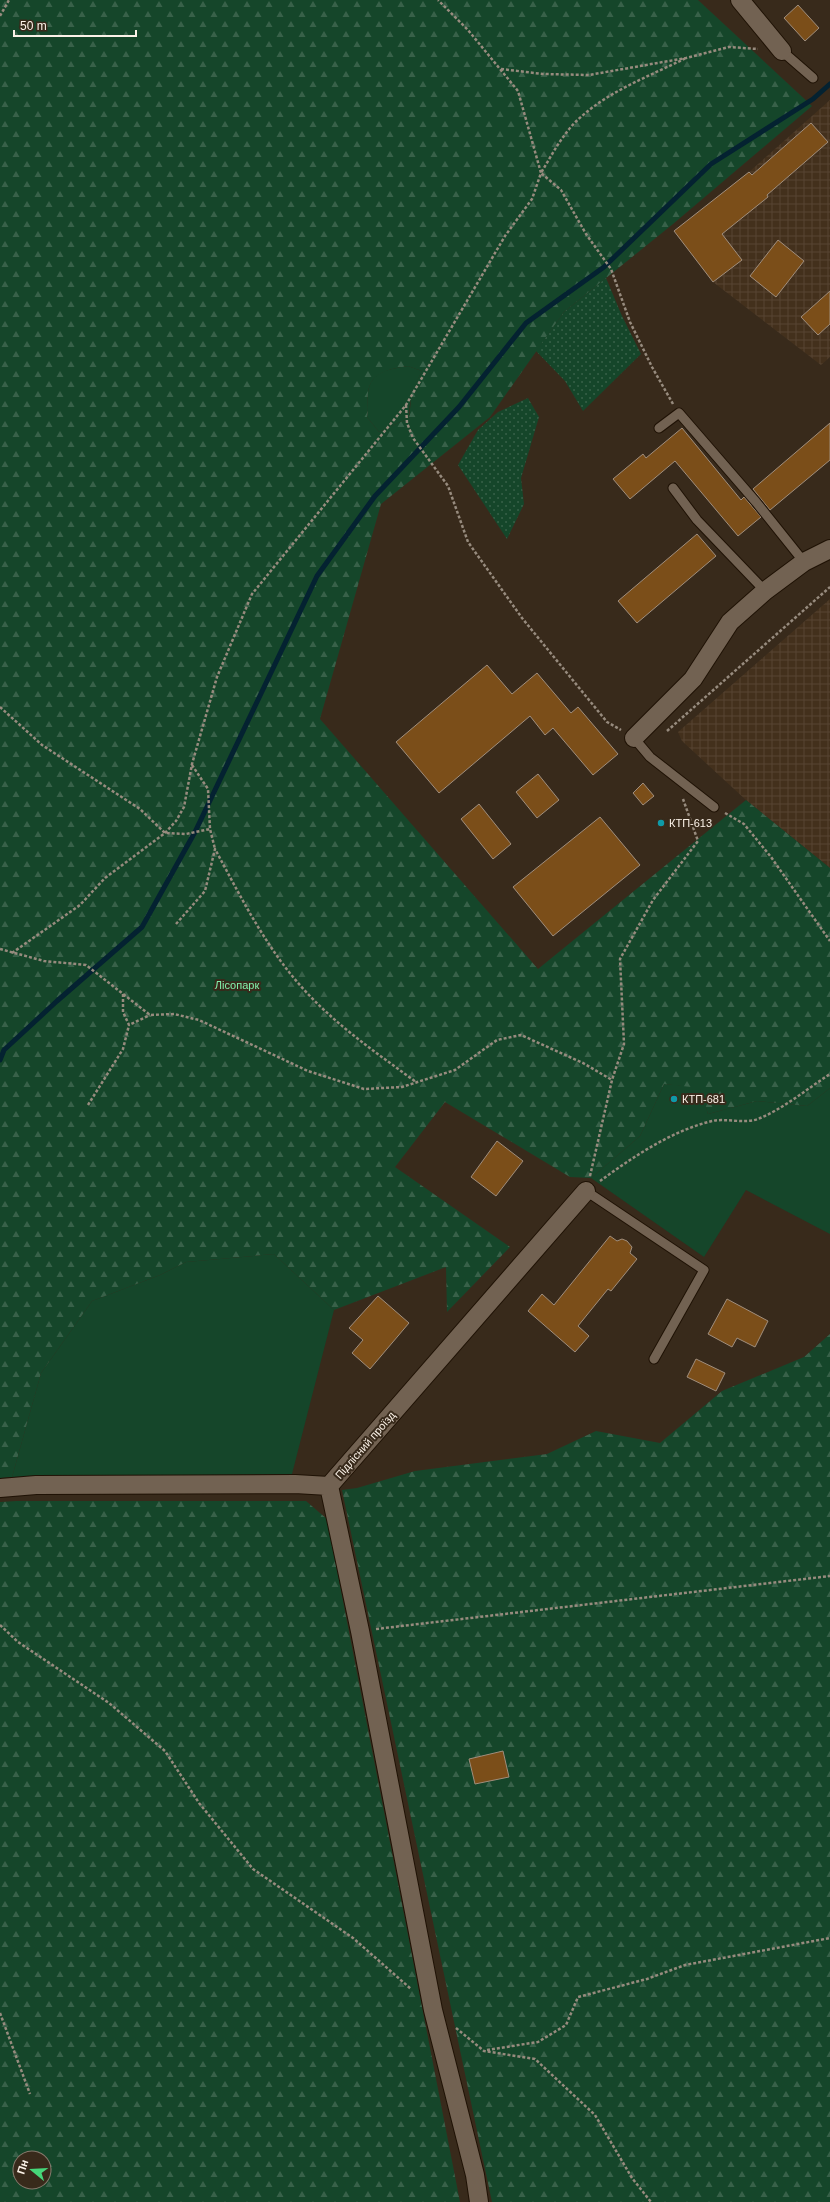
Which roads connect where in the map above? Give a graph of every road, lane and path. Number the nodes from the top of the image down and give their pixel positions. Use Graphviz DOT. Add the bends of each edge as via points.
graph roads {
  1 [pos="9,0"];
  2 [pos="438,0"];
  3 [pos="740,0"];
  4 [pos="0,16"];
  5 [pos="782,51"];
  6 [pos="686,58"];
  7 [pos="500,69"];
  8 [pos="813,78"];
  9 [pos="541,173"];
  10 [pos="406,405"];
  11 [pos="679,413"];
  12 [pos="659,428"];
  13 [pos="673,488"];
  14 [pos="830,549"];
  15 [pos="804,562"];
  16 [pos="830,587"];
  17 [pos="765,591"];
  18 [pos="0,707"];
  19 [pos="666,732"];
  20 [pos="634,738"];
  21 [pos="192,764"];
  22 [pos="672,772"];
  23 [pos="714,807"];
  24 [pos="210,829"];
  25 [pos="164,833"];
  26 [pos="215,849"];
  27 [pos="176,924"];
  28 [pos="829,939"];
  29 [pos="0,949"];
  30 [pos="12,953"];
  31 [pos="123,994"];
  32 [pos="150,1015"];
  33 [pos="129,1025"];
  34 [pos="830,1074"];
  35 [pos="612,1080"];
  36 [pos="416,1082"];
  37 [pos="88,1105"];
  38 [pos="586,1191"];
  39 [pos="654,1359"];
  40 [pos="329,1486"];
  41 [pos="0,1488"];
  42 [pos="830,1576"];
  43 [pos="0,1625"];
  44 [pos="360,1631"];
  45 [pos="830,1938"];
  46 [pos="433,2010"];
  47 [pos="0,2013"];
  48 [pos="484,2051"];
  49 [pos="30,2094"];
  50 [pos="479,2202"];
  51 [pos="651,2202"];
  1 -- 4 [label="path"];
  2 -- 7 [label="path" via="468,30"];
  3 -- 5 [label="street"];
  5 -- 6 [label="path" via="729,47"];
  5 -- 8 [label="lane"];
  6 -- 7 [label="path" via="589,75 543,74"];
  6 -- 9 [label="path" via="616,93 582,116 564,136"];
  7 -- 9 [label="path" via="518,91"];
  9 -- 10 [label="path" via="532,199 505,236"];
  9 -- 11 [label="path" via="561,190 611,269 630,322"];
  10 -- 20 [label="path" via="407,423 413,438 448,486 468,542 522,618 607,722"];
  10 -- 21 [label="path" via="252,594 217,677"];
  11 -- 12 [label="lane"];
  11 -- 15 [label="lane"];
  13 -- 17 [label="lane" via="697,520"];
  14 -- 15 [label="street"];
  15 -- 17 [label="street"];
  16 -- 19 [label="path"];
  17 -- 20 [label="street" via="730,622 693,679"];
  18 -- 25 [label="path" via="42,745 140,809"];
  20 -- 22 [label="lane" via="650,756"];
  21 -- 24 [label="path" via="208,789"];
  21 -- 25 [label="path" via="184,808"];
  22 -- 23 [label="lane"];
  22 -- 35 [label="path" via="698,841 653,900 620,959 624,1044"];
  23 -- 28 [label="path" via="744,824 771,857"];
  24 -- 25 [label="path" via="186,834"];
  24 -- 26 [label="path"];
  25 -- 30 [label="path" via="105,878 80,905"];
  26 -- 27 [label="path" via="205,891"];
  26 -- 36 [label="path" via="261,932 307,993 346,1030"];
  29 -- 30 [label="path"];
  30 -- 31 [label="path" via="44,961 86,965"];
  31 -- 32 [label="path"];
  31 -- 33 [label="path" via="124,1012"];
  32 -- 33 [label="path"];
  32 -- 36 [label="path" via="174,1014 199,1020 308,1071 364,1088 402,1086"];
  33 -- 37 [label="path" via="123,1049"];
  34 -- 38 [label="path" via="756,1120 713,1121 673,1136 629,1160"];
  35 -- 36 [label="path" via="583,1063 521,1035 497,1040 455,1070"];
  35 -- 38 [label="path"];
  38 -- 39 [label="lane" via="704,1270"];
  38 -- 40 [label="street, Підлісний проїзд"];
  40 -- 41 [label="street, Підлісний проїзд" via="52,1485"];
  40 -- 44 [label="street"];
  42 -- 44 [label="path"];
  43 -- 46 [label="path" via="18,1642 108,1703 165,1751 199,1803 253,1869 353,1938"];
  44 -- 46 [label="street"];
  45 -- 48 [label="path" via="685,1965 647,1979 578,1997 566,2025 538,2042"];
  46 -- 48 [label="path"];
  46 -- 50 [label="street" via="475,2175"];
  47 -- 49 [label="path"];
  48 -- 51 [label="path" via="535,2059 595,2116 632,2178"];
}
